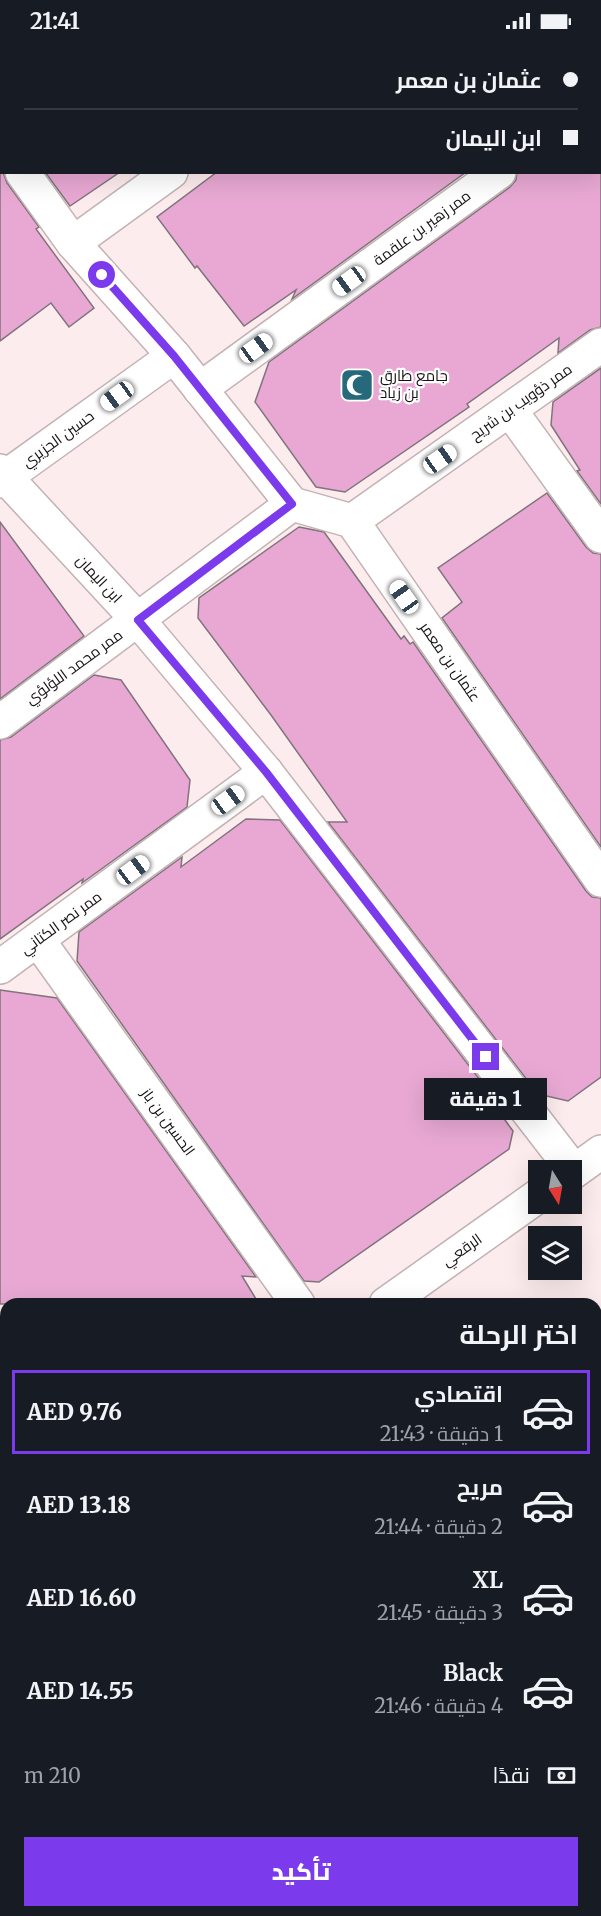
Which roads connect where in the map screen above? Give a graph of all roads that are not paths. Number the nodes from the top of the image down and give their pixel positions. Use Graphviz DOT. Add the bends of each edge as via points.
graph roads {
  1 [pos="23,174"];
  2 [pos="168,174"];
  3 [pos="496,174"];
  4 [pos="73,243"];
  5 [pos="601,345"];
  6 [pos="174,356"];
  7 [pos="200,389"];
  8 [pos="510,410"];
  9 [pos="2,476"];
  10 [pos="292,504"];
  11 [pos="352,521"];
  12 [pos="601,536"];
  13 [pos="138,620"];
  14 [pos="0,722"];
  15 [pos="266,772"];
  16 [pos="601,880"];
  17 [pos="38,940"];
  18 [pos="0,967"];
  19 [pos="601,1152"];
  20 [pos="564,1160"];
  21 [pos="582,1166"];
  22 [pos="528,1204"];
  23 [pos="294,1298"];
  24 [pos="405,1298"];
  1 -- 4 [label="street"];
  2 -- 4 [label="street"];
  3 -- 7 [label="street, ممر زهير بن علقمة"];
  4 -- 6 [label="street"];
  5 -- 8 [label="street, ممر ذؤويب بن شريح"];
  6 -- 7 [label="street"];
  6 -- 9 [label="street, حسين الجزيري"];
  7 -- 10 [label="street"];
  8 -- 11 [label="street, ممر ذؤويب بن شريح"];
  8 -- 12 [label="street"];
  9 -- 13 [label="street, ابن اليمان"];
  10 -- 11 [label="street"];
  10 -- 13 [label="street, ممر محمد اللؤلؤي"];
  11 -- 16 [label="street, عثمان بن معمر"];
  13 -- 14 [label="street, ممر محمد اللؤلؤي"];
  13 -- 15 [label="street, ابن اليمان"];
  15 -- 17 [label="street, ممر نصر الكتاني"];
  15 -- 20 [label="street, ابن اليمان"];
  17 -- 18 [label="street, ممر نصر الكتاني"];
  17 -- 23 [label="street, الحسين بن باز"];
  19 -- 21 [label="street"];
  22 -- 24 [label="street, الرقعي"];
}
